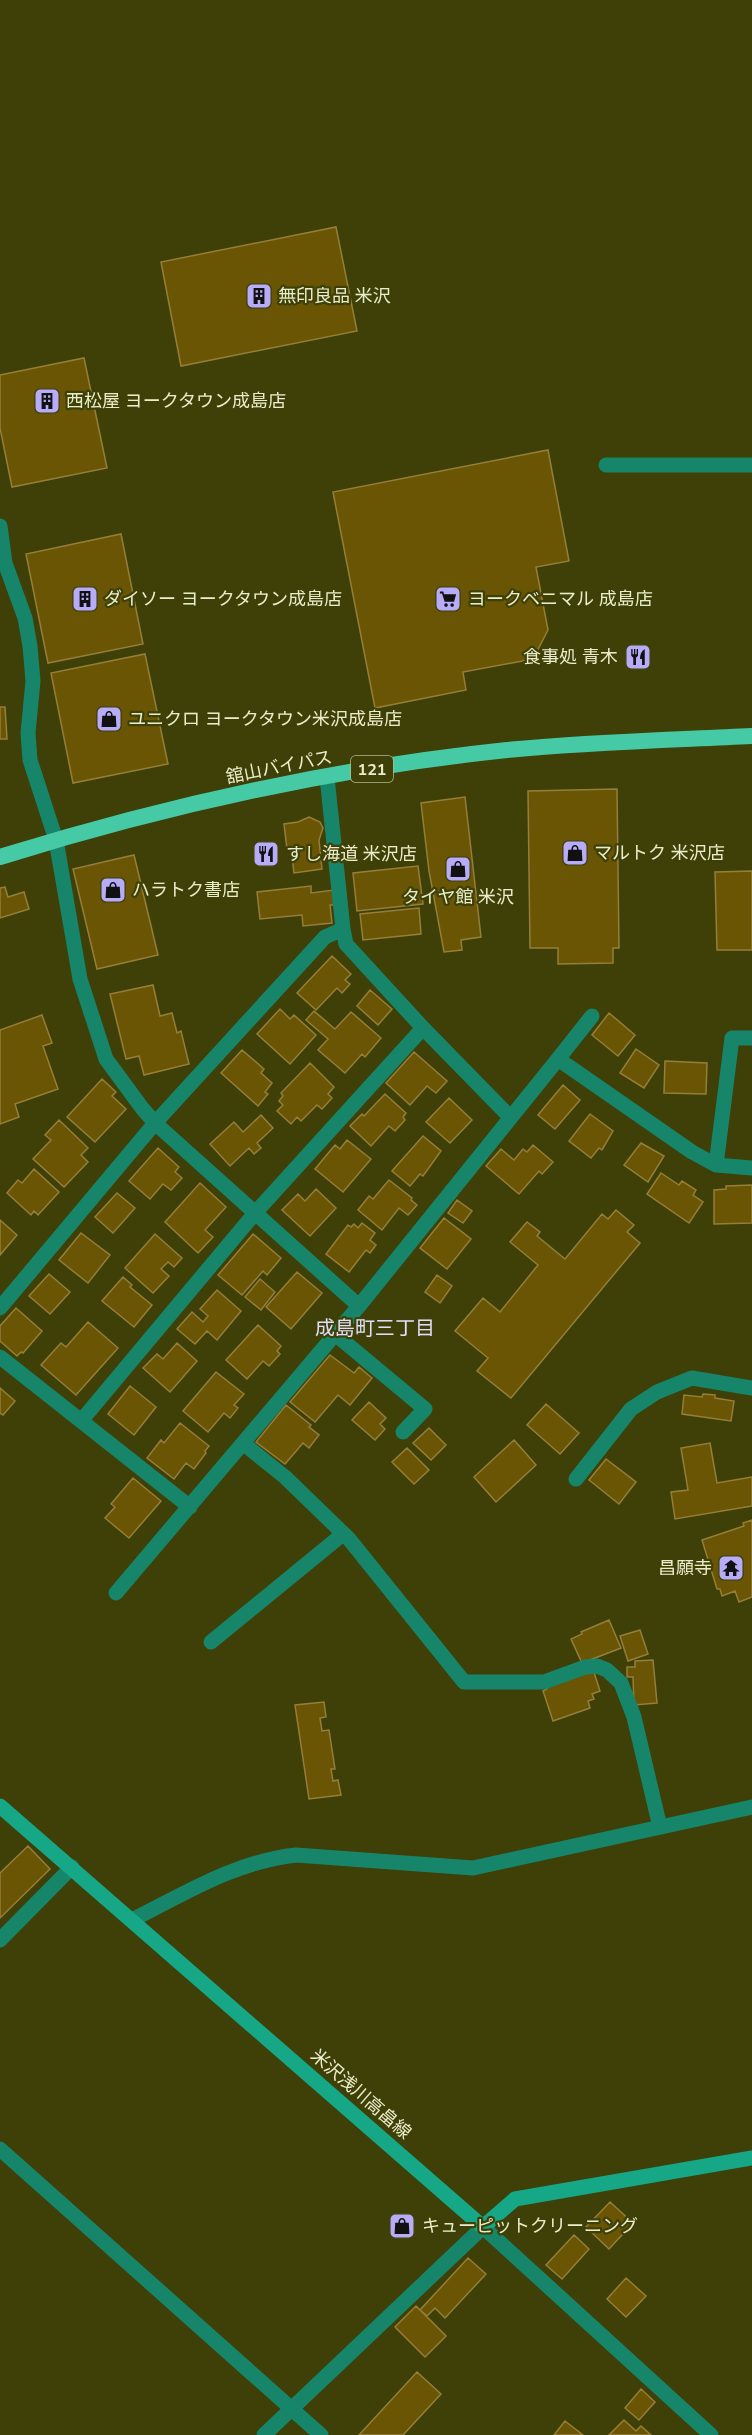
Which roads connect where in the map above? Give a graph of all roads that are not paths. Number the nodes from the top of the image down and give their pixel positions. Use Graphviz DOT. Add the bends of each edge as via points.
graph roads {
  1 [pos="606,465"];
  2 [pos="752,465"];
  3 [pos="0,526"];
  4 [pos="752,736"];
  5 [pos="327,777"];
  6 [pos="56,840"];
  7 [pos="0,857"];
  8 [pos="343,929"];
  9 [pos="592,1016"];
  10 [pos="423,1028"];
  11 [pos="752,1038"];
  12 [pos="558,1059"];
  13 [pos="510,1117"];
  14 [pos="155,1123"];
  15 [pos="716,1165"];
  16 [pos="752,1168"];
  17 [pos="255,1213"];
  18 [pos="358,1306"];
  19 [pos="0,1308"];
  20 [pos="335,1334"];
  21 [pos="0,1357"];
  22 [pos="752,1388"];
  23 [pos="81,1421"];
  24 [pos="403,1432"];
  25 [pos="244,1444"];
  26 [pos="576,1479"];
  27 [pos="189,1507"];
  28 [pos="344,1534"];
  29 [pos="116,1593"];
  30 [pos="211,1642"];
  31 [pos="0,1806"];
  32 [pos="752,1807"];
  33 [pos="660,1827"];
  34 [pos="72,1867"];
  35 [pos="132,1920"];
  36 [pos="0,1940"];
  37 [pos="0,2149"];
  38 [pos="752,2158"];
  39 [pos="483,2227"];
  40 [pos="290,2408"];
  41 [pos="264,2435"];
  42 [pos="321,2435"];
  43 [pos="711,2435"];
  1 -- 2 [label="street"];
  3 -- 6 [label="street" via="6,563 30,645 30,760"];
  4 -- 5 [label="highway, 舘山バイパス / 121" via="507,750"];
  5 -- 6 [label="highway, 舘山バイパス / 121" via="185,805"];
  5 -- 8 [label="street"];
  6 -- 7 [label="highway, 舘山バイパス / 121"];
  6 -- 14 [label="street" via="80,979 106,1059"];
  8 -- 10 [label="street" via="346,944"];
  8 -- 14 [label="street" via="325,937"];
  9 -- 12 [label="street"];
  10 -- 13 [label="street"];
  10 -- 17 [label="street"];
  11 -- 15 [label="street" via="732,1038"];
  12 -- 13 [label="street"];
  12 -- 15 [label="street"];
  13 -- 18 [label="street"];
  14 -- 17 [label="street"];
  14 -- 19 [label="street"];
  15 -- 16 [label="street"];
  17 -- 18 [label="street"];
  17 -- 23 [label="street"];
  18 -- 20 [label="street"];
  20 -- 24 [label="street" via="425,1409"];
  20 -- 25 [label="street"];
  21 -- 23 [label="street"];
  22 -- 26 [label="street" via="692,1378 657,1392 631,1409"];
  23 -- 27 [label="street"];
  25 -- 27 [label="street"];
  25 -- 28 [label="street"];
  27 -- 29 [label="street"];
  28 -- 30 [label="street"];
  28 -- 33 [label="street" via="464,1682 544,1682 585,1667 608,1670 621,1683 634,1717"];
  31 -- 34 [label="main road, 米沢浅川高畠線"];
  32 -- 33 [label="street"];
  33 -- 35 [label="street" via="473,1868 296,1855 268,1858 239,1867"];
  34 -- 35 [label="main road, 米沢浅川高畠線"];
  34 -- 36 [label="street"];
  35 -- 39 [label="main road, 米沢浅川高畠線"];
  37 -- 40 [label="street"];
  38 -- 39 [label="main road" via="515,2199"];
  39 -- 40 [label="street"];
  39 -- 43 [label="street"];
  40 -- 41 [label="street"];
  40 -- 42 [label="street"];
}
